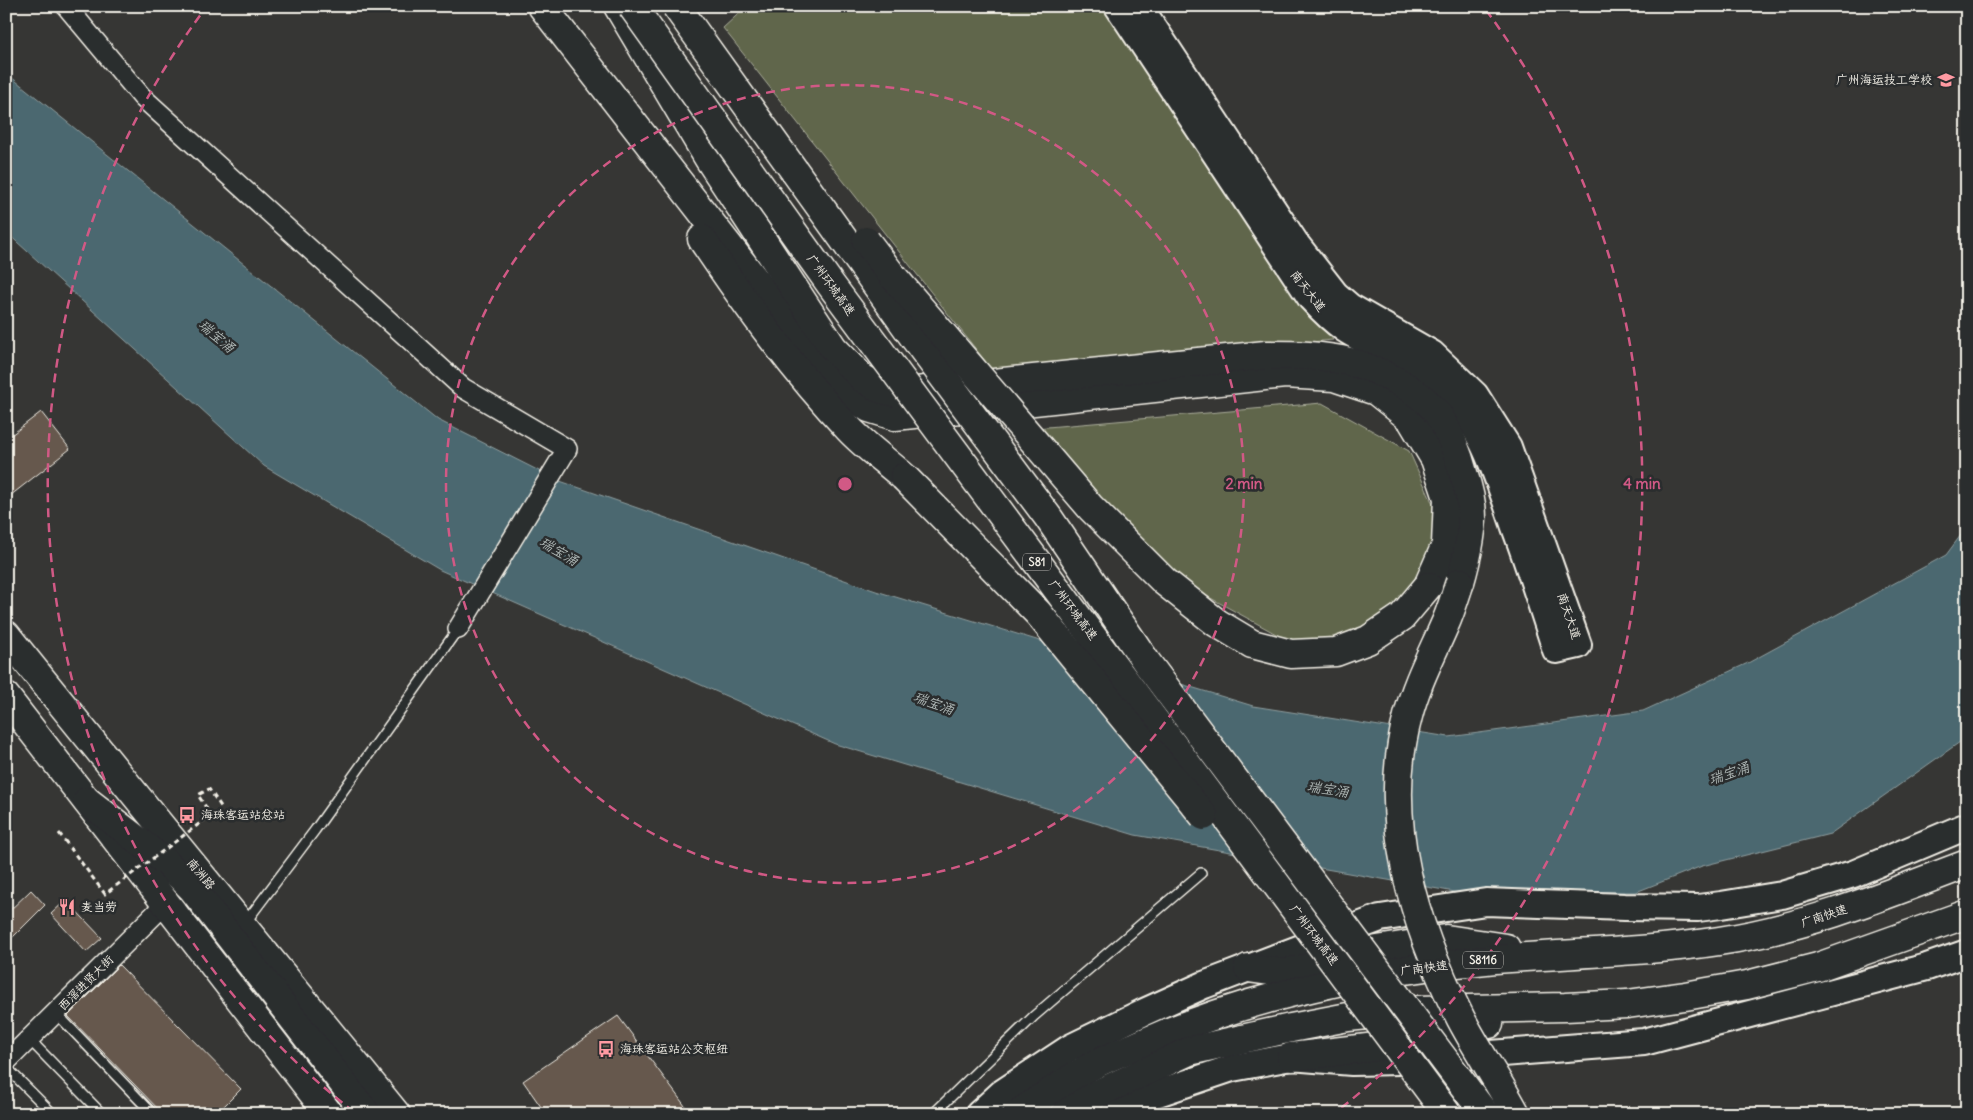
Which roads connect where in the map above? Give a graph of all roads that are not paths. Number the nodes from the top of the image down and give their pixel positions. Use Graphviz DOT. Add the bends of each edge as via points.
graph roads {
  1 [pos="66,6"];
  2 [pos="542,6"];
  3 [pos="618,6"];
  4 [pos="632,6"];
  5 [pos="676,6"];
  6 [pos="685,6"];
  7 [pos="1118,6"];
  8 [pos="1139,6"];
  9 [pos="561,31"];
  10 [pos="458,629"];
  11 [pos="6,635"];
  12 [pos="10,705"];
  13 [pos="87,801"];
  14 [pos="1967,826"];
  15 [pos="1967,864"];
  16 [pos="1201,873"];
  17 [pos="166,903"];
  18 [pos="1967,914"];
  19 [pos="243,925"];
  20 [pos="1967,953"];
  21 [pos="1552,955"];
  22 [pos="1248,968"];
  23 [pos="1565,1007"];
  24 [pos="56,1013"];
  25 [pos="29,1040"];
  26 [pos="1291,1057"];
  27 [pos="6,1062"];
  28 [pos="6,1067"];
  29 [pos="52,1114"];
  30 [pos="102,1114"];
  31 [pos="153,1114"];
  32 [pos="329,1114"];
  33 [pos="367,1114"];
  34 [pos="396,1114"];
  35 [pos="934,1114"];
  36 [pos="979,1114"];
  37 [pos="1017,1114"];
  38 [pos="1065,1114"];
  39 [pos="1114,1114"];
  40 [pos="1447,1114"];
  41 [pos="1485,1114"];
  42 [pos="1516,1114"];
  1 -- 10 [label="street" via="142,97 463,388 567,449"];
  2 -- 9 [label="main road"];
  3 -- 42 [label="main road, bridge" via="714,168 833,348 862,378 880,390 897,393 1266,355 1309,356 1350,362 1384,374 1414,392 1439,415 1457,452 1472,516 1460,582 1408,716 1400,761 1398,816 1406,874 1418,919 1435,962 1462,1019"];
  4 -- 40 [label="main road, 广州环城高速 / S81, bridge" via="837,293"];
  5 -- 41 [label="main road, S81, bridge" via="913,336 1043,510 1147,663"];
  6 -- 9 [label="main road, bridge" via="891,274 1091,508 1165,582 1217,623 1252,644 1290,654 1336,652 1368,640 1402,617 1428,586 1446,545 1448,498 1435,459 1411,419 1376,391 1334,377 1285,374 896,416 870,408 839,388"];
  7 -- 8 [label="main road, 南天大道" via="1311,298 1346,330 1425,372 1459,403 1478,429 1567,648 1508,447 1476,395 1432,354 1350,307 1318,274"];
  9 -- 40 [label="main road, bridge" via="749,310 802,376 850,431 904,477 1038,613"];
  10 -- 19 [label="lane"];
  11 -- 19 [label="main road, 南洲路"];
  12 -- 13 [label="main road"];
  13 -- 17 [label="main road"];
  13 -- 33 [label="main road" via="167,863 192,888"];
  14 -- 22 [label="main road" via="1853,874 1782,895 1698,908 1486,902 1380,918"];
  15 -- 21 [label="main road, 广南快速 / S8116" via="1863,904 1795,925 1720,941"];
  16 -- 35 [label="lane" via="1034,1016"];
  17 -- 24 [label="street, 西滘进贤大街"];
  17 -- 32 [label="main road"];
  18 -- 23 [label="main road" via="1818,967 1747,985 1627,1004"];
  19 -- 34 [label="main road, 南洲路"];
  20 -- 26 [label="main road" via="1927,967 1644,1042 1400,1061 1352,1062"];
  21 -- 22 [label="main road" via="1446,939 1377,950 1284,973"];
  21 -- 37 [label="main road, 广南快速 / S8116" via="1414,968 1274,996 1180,1027 1089,1067"];
  22 -- 36 [label="main road" via="1195,989 1070,1048 1002,1094"];
  23 -- 26 [label="main road" via="1410,1043"];
  23 -- 38 [label="main road" via="1416,1010 1348,1017 1291,1028 1189,1051 1095,1095"];
  24 -- 25 [label="street, 西滘进贤大街"];
  24 -- 31 [label="lane"];
  25 -- 27 [label="street, 西滘进贤大街"];
  25 -- 30 [label="lane"];
  26 -- 39 [label="main road" via="1232,1068 1152,1095"];
  28 -- 29 [label="lane"];
}
